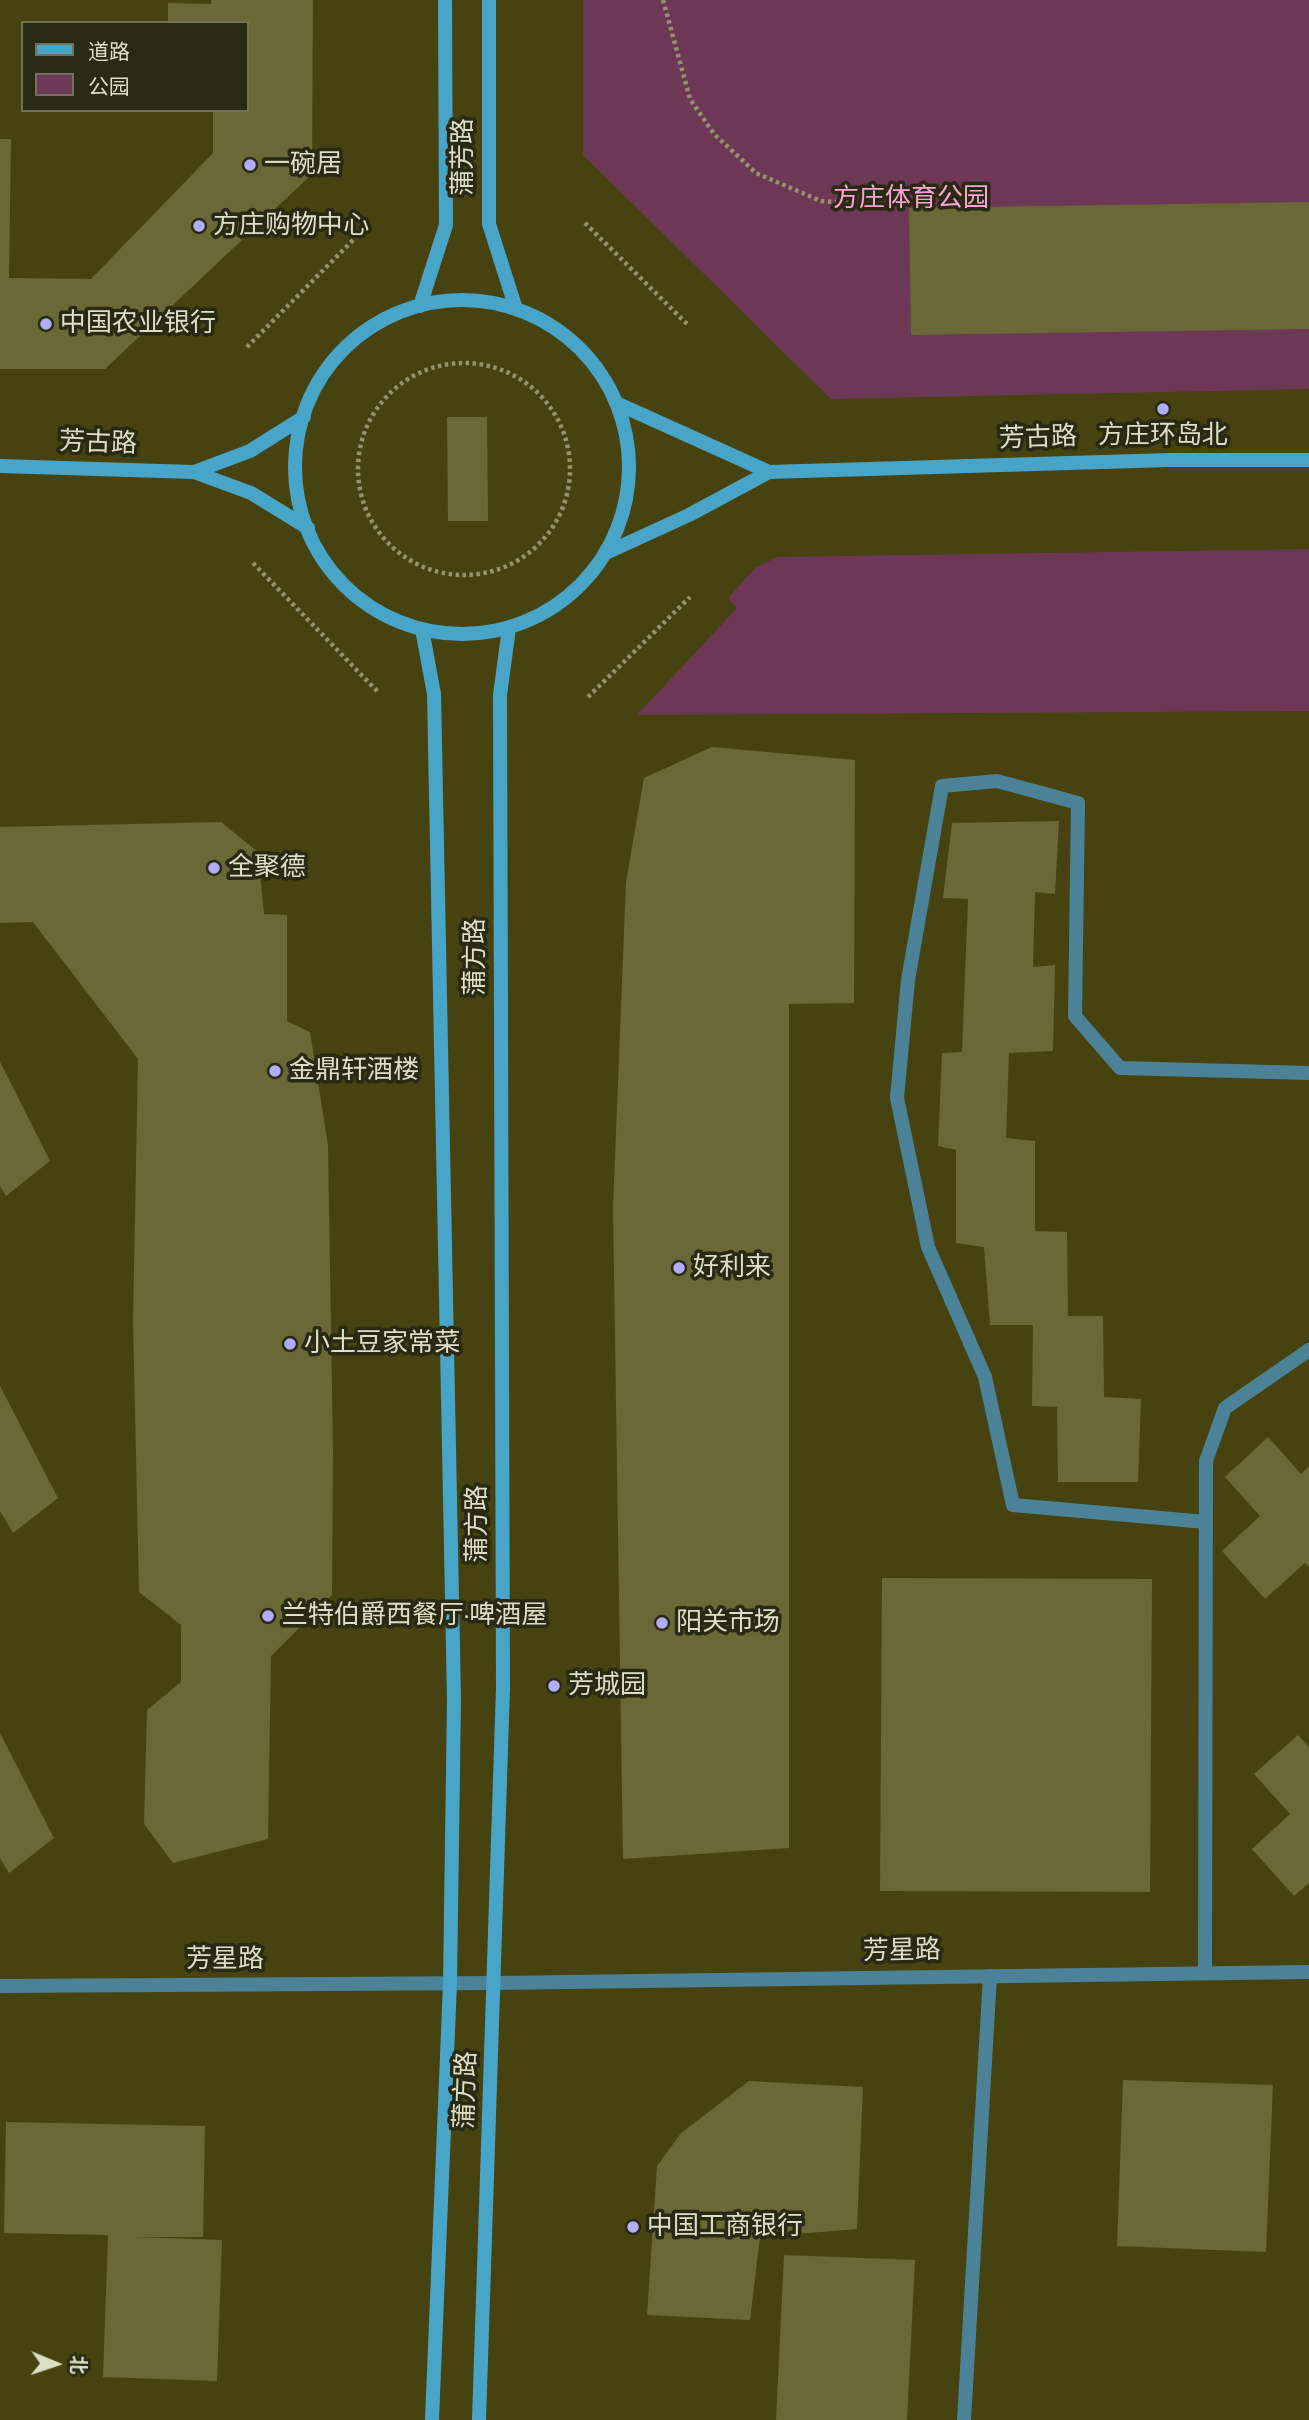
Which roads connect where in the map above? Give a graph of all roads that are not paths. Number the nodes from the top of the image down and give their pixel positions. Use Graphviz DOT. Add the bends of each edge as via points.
graph roads {
  1 [pos="445,0"];
  2 [pos="489,0"];
  3 [pos="420,306"];
  4 [pos="516,309"];
  5 [pos="616,403"];
  6 [pos="304,417"];
  7 [pos="1309,460"];
  8 [pos="0,466"];
  9 [pos="194,472"];
  10 [pos="769,472"];
  11 [pos="308,528"];
  12 [pos="606,553"];
  13 [pos="509,628"];
  14 [pos="422,629"];
  15 [pos="1309,1073"];
  16 [pos="1309,1350"];
  17 [pos="1206,1522"];
  18 [pos="1205,1972"];
  19 [pos="1309,1972"];
  20 [pos="990,1976"];
  21 [pos="450,1983"];
  22 [pos="495,1983"];
  23 [pos="0,1986"];
  24 [pos="432,2420"];
  25 [pos="479,2420"];
  26 [pos="964,2420"];
  1 -- 3 [label="street, 蒲芳路" via="446,225"];
  2 -- 4 [label="street, 蒲芳路" via="489,224"];
  3 -- 4 [label="street" via="468,300"];
  3 -- 6 [label="street" via="381,322 348,347 322,379"];
  4 -- 5 [label="street" via="572,341 601,375"];
  5 -- 10 [label="street"];
  5 -- 12 [label="street" via="629,468 621,520"];
  6 -- 9 [label="street" via="250,451"];
  6 -- 11 [label="street" via="296,473"];
  7 -- 10 [label="street, 芳古路"];
  8 -- 9 [label="street, 芳古路"];
  9 -- 11 [label="street" via="251,493"];
  10 -- 12 [label="street"];
  11 -- 14 [label="street" via="334,574 362,601"];
  12 -- 13 [label="street" via="569,596"];
  13 -- 14 [label="street" via="466,634"];
  13 -- 22 [label="street, 蒲方路" via="500,695 503,1688"];
  14 -- 21 [label="street, 蒲方路" via="434,694 454,1699"];
  15 -- 17 [label="street" via="1120,1068 1075,1016 1079,803 997,781 942,786 908,980 897,1098 928,1247 985,1377 1013,1505"];
  16 -- 17 [label="street" via="1224,1408 1206,1461"];
  17 -- 18 [label="street"];
  18 -- 19 [label="street, 芳星路"];
  18 -- 20 [label="street, 芳星路"];
  20 -- 22 [label="street, 芳星路"];
  20 -- 26 [label="street"];
  21 -- 22 [label="street, 芳星路"];
  21 -- 23 [label="street, 芳星路"];
  21 -- 24 [label="street, 蒲方路"];
  22 -- 25 [label="street, 蒲方路"];
}
